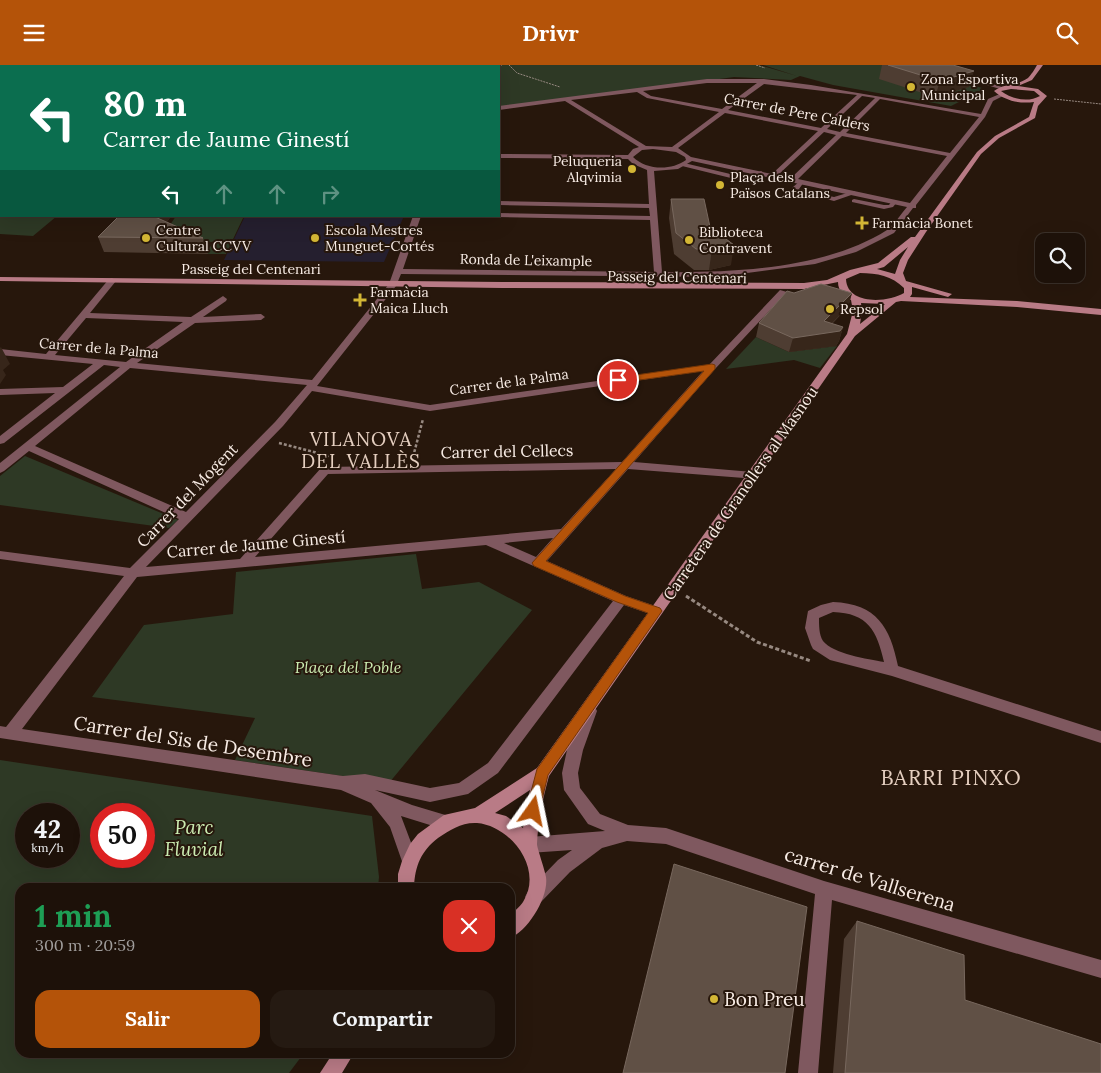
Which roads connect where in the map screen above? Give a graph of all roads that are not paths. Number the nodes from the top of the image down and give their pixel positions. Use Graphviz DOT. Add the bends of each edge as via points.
graph roads {
  1 [pos="1040,65"];
  2 [pos="953,73"];
  3 [pos="1030,79"];
  4 [pos="764,81"];
  5 [pos="1011,87"];
  6 [pos="638,90"];
  7 [pos="1036,90"];
  8 [pos="1002,92"];
  9 [pos="860,95"];
  10 [pos="878,98"];
  11 [pos="565,99"];
  12 [pos="1012,99"];
  13 [pos="1041,99"];
  14 [pos="500,108"];
  15 [pos="1034,110"];
  16 [pos="724,111"];
  17 [pos="983,116"];
  18 [pos="822,130"];
  19 [pos="841,134"];
  20 [pos="645,148"];
  21 [pos="673,149"];
  22 [pos="952,155"];
  23 [pos="500,156"];
  24 [pos="630,157"];
  25 [pos="689,158"];
  26 [pos="684,165"];
  27 [pos="650,168"];
  28 [pos="761,173"];
  29 [pos="773,176"];
  30 [pos="797,181"];
  31 [pos="500,203"];
  32 [pos="652,206"];
  33 [pos="913,206"];
  34 [pos="500,215"];
  35 [pos="417,217"];
  36 [pos="653,218"];
  37 [pos="920,235"];
  38 [pos="397,271"];
  39 [pos="863,271"];
  40 [pos="658,274"];
  41 [pos="842,278"];
  42 [pos="0,279"];
  43 [pos="112,281"];
  44 [pos="903,282"];
  45 [pos="393,283"];
  46 [pos="502,285"];
  47 [pos="784,292"];
  48 [pos="853,297"];
  49 [pos="223,299"];
  50 [pos="903,299"];
  51 [pos="892,303"];
  52 [pos="1017,304"];
  53 [pos="1101,312"];
  54 [pos="83,315"];
  55 [pos="262,317"];
  56 [pos="193,320"];
  57 [pos="852,334"];
  58 [pos="0,352"];
  59 [pos="48,357"];
  60 [pos="102,362"];
  61 [pos="129,364"];
  62 [pos="712,367"];
  63 [pos="312,386"];
  64 [pos="65,390"];
  65 [pos="0,392"];
  66 [pos="0,441"];
  67 [pos="28,447"];
  68 [pos="624,465"];
  69 [pos="0,469"];
  70 [pos="753,476"];
  71 [pos="188,518"];
  72 [pos="564,533"];
  73 [pos="486,541"];
  74 [pos="0,555"];
  75 [pos="242,563"];
  76 [pos="538,563"];
  77 [pos="133,573"];
  78 [pos="621,599"];
  79 [pos="656,611"];
  80 [pos="892,670"];
  81 [pos="593,702"];
  82 [pos="5,733"];
  83 [pos="1101,737"];
  84 [pos="542,773"];
  85 [pos="342,783"];
  86 [pos="376,799"];
  87 [pos="477,816"];
  88 [pos="446,822"];
  89 [pos="627,833"];
  90 [pos="598,841"];
  91 [pos="529,845"];
  92 [pos="410,861"];
  93 [pos="407,883"];
  94 [pos="824,889"];
  95 [pos="534,897"];
  96 [pos="515,924"];
  97 [pos="1101,969"];
  98 [pos="340,1058"];
  99 [pos="330,1073"];
  100 [pos="808,1073"];
  1 -- 3 [label="main road"];
  2 -- 8 [label="street"];
  3 -- 5 [label="main road"];
  3 -- 7 [label="main road"];
  4 -- 6 [label="street" via="707,81"];
  4 -- 9 [label="street"];
  4 -- 16 [label="street"];
  5 -- 7 [label="main road"];
  5 -- 8 [label="main road"];
  6 -- 11 [label="street"];
  6 -- 16 [label="street, Carrer de Pere Calders" via="649,97"];
  7 -- 13 [label="main road" via="1042,93"];
  8 -- 12 [label="main road"];
  8 -- 17 [label="street, Ronda de L'eixample" via="990,100"];
  9 -- 10 [label="street"];
  9 -- 18 [label="street"];
  10 -- 17 [label="street"];
  10 -- 19 [label="street"];
  11 -- 14 [label="street"];
  11 -- 20 [label="street"];
  12 -- 13 [label="main road"];
  12 -- 15 [label="main road"];
  13 -- 15 [label="main road"];
  15 -- 37 [label="main road" via="1029,121 997,137 979,153"];
  16 -- 18 [label="street, Carrer de Pere Calders"];
  16 -- 21 [label="street"];
  17 -- 22 [label="street, Ronda de L'eixample"];
  18 -- 19 [label="street, Carrer de Pere Calders"];
  18 -- 29 [label="street"];
  19 -- 22 [label="street, Carrer de Pere Calders"];
  19 -- 30 [label="street"];
  20 -- 21 [label="street"];
  20 -- 24 [label="street"];
  21 -- 25 [label="street" via="684,152"];
  22 -- 33 [label="street, Ronda de L'eixample"];
  23 -- 24 [label="street"];
  24 -- 27 [label="street"];
  25 -- 26 [label="street"];
  25 -- 28 [label="street"];
  26 -- 27 [label="street"];
  26 -- 28 [label="lane" via="743,179"];
  27 -- 32 [label="street"];
  28 -- 29 [label="street"];
  29 -- 30 [label="street"];
  30 -- 33 [label="street" via="854,197"];
  31 -- 32 [label="street"];
  32 -- 36 [label="street"];
  33 -- 40 [label="street, Ronda de L'eixample" via="891,231 815,262 717,275"];
  34 -- 36 [label="street"];
  35 -- 38 [label="street, Carrer del Mogent"];
  36 -- 40 [label="street"];
  37 -- 39 [label="main road" via="881,265"];
  37 -- 44 [label="main road" via="901,266 899,273"];
  38 -- 40 [label="street, Ronda de L'eixample"];
  38 -- 45 [label="street, Carrer del Mogent"];
  39 -- 41 [label="main road, Passeig del Centenari"];
  39 -- 44 [label="main road" via="888,274"];
  41 -- 46 [label="main road, Passeig del Centenari" via="804,286"];
  41 -- 48 [label="main road" via="840,285"];
  42 -- 43 [label="main road, Passeig del Centenari"];
  43 -- 45 [label="main road, Passeig del Centenari"];
  43 -- 54 [label="street"];
  44 -- 50 [label="main road" via="908,294"];
  44 -- 52 [label="main road" via="944,293"];
  45 -- 46 [label="main road, Passeig del Centenari"];
  45 -- 63 [label="street, Carrer del Mogent"];
  46 -- 47 [label="main road, Passeig del Centenari"];
  47 -- 48 [label="main road, Passeig del Centenari"];
  47 -- 62 [label="street"];
  48 -- 51 [label="main road, Passeig del Centenari" via="872,303"];
  48 -- 57 [label="main road, Carretera de Granollers al Masnou" via="859,312"];
  49 -- 56 [label="street"];
  50 -- 51 [label="main road"];
  50 -- 52 [label="main road"];
  51 -- 57 [label="main road, Carretera de Granollers al Masnou"];
  52 -- 53 [label="main road"];
  54 -- 56 [label="street"];
  54 -- 59 [label="street"];
  55 -- 56 [label="street"];
  56 -- 61 [label="street"];
  57 -- 70 [label="main road, Carretera de Granollers al Masnou"];
  58 -- 59 [label="street, Carrer de la Palma"];
  59 -- 60 [label="street, Carrer de la Palma"];
  60 -- 61 [label="street, Carrer de la Palma"];
  60 -- 64 [label="street"];
  61 -- 63 [label="street, Carrer de la Palma"];
  61 -- 67 [label="street"];
  62 -- 63 [label="street, Carrer de la Palma" via="427,407"];
  62 -- 68 [label="street"];
  63 -- 71 [label="street, Carrer del Mogent"];
  64 -- 65 [label="street"];
  64 -- 66 [label="street"];
  67 -- 69 [label="street"];
  67 -- 71 [label="street"];
  68 -- 70 [label="street, Carrer del Cellecs"];
  68 -- 72 [label="street"];
  68 -- 75 [label="street, Carrer del Cellecs" via="325,471"];
  70 -- 79 [label="main road, Carretera de Granollers al Masnou"];
  71 -- 77 [label="street, Carrer del Mogent"];
  72 -- 73 [label="street, Carrer de Jaume Ginestí"];
  72 -- 76 [label="street"];
  73 -- 75 [label="street, Carrer de Jaume Ginestí"];
  73 -- 76 [label="street, Carrer de Jaume Ginestí"];
  74 -- 77 [label="street, Carrer de Jaume Ginestí"];
  75 -- 77 [label="street, Carrer de Jaume Ginestí"];
  76 -- 78 [label="street, Carrer de Jaume Ginestí"];
  77 -- 82 [label="street, Carrer del Mogent"];
  78 -- 79 [label="street, Carrer de Jaume Ginestí"];
  78 -- 85 [label="street" via="493,768 462,789 430,795 365,781"];
  79 -- 81 [label="main road, Carretera de Granollers al Masnou"];
  80 -- 80 [label="street" via="835,656 818,645 812,628 813,615 825,608 841,607 862,614 876,624 887,648"];
  80 -- 83 [label="street"];
  81 -- 84 [label="main road, Carretera de Granollers al Masnou"];
  81 -- 89 [label="street, carrer de Vallserena" via="575,750 570,773 572,790 594,819"];
  82 -- 85 [label="street, Carrer del Sis de Desembre"];
  84 -- 87 [label="main road, Carretera de Granollers al Masnou"];
  84 -- 91 [label="main road, Carretera de Granollers al Masnou"];
  85 -- 86 [label="street, Carrer del Sis de Desembre"];
  86 -- 88 [label="street, Carrer del Sis de Desembre"];
  86 -- 92 [label="street, Carrer del Sis de Desembre" via="397,823"];
  87 -- 88 [label="main road"];
  87 -- 91 [label="main road" via="508,824"];
  88 -- 92 [label="main road" via="424,838"];
  89 -- 90 [label="street, carrer de Vallserena"];
  89 -- 94 [label="street, carrer de Vallserena" via="666,836"];
  90 -- 91 [label="street, carrer de Vallserena"];
  90 -- 95 [label="street, carrer de Vallserena" via="564,866"];
  91 -- 95 [label="main road" via="536,865"];
  92 -- 93 [label="main road"];
  94 -- 97 [label="street, carrer de Vallserena"];
  94 -- 100 [label="street"];
  95 -- 96 [label="main road"];
  98 -- 99 [label="main road"];
}
